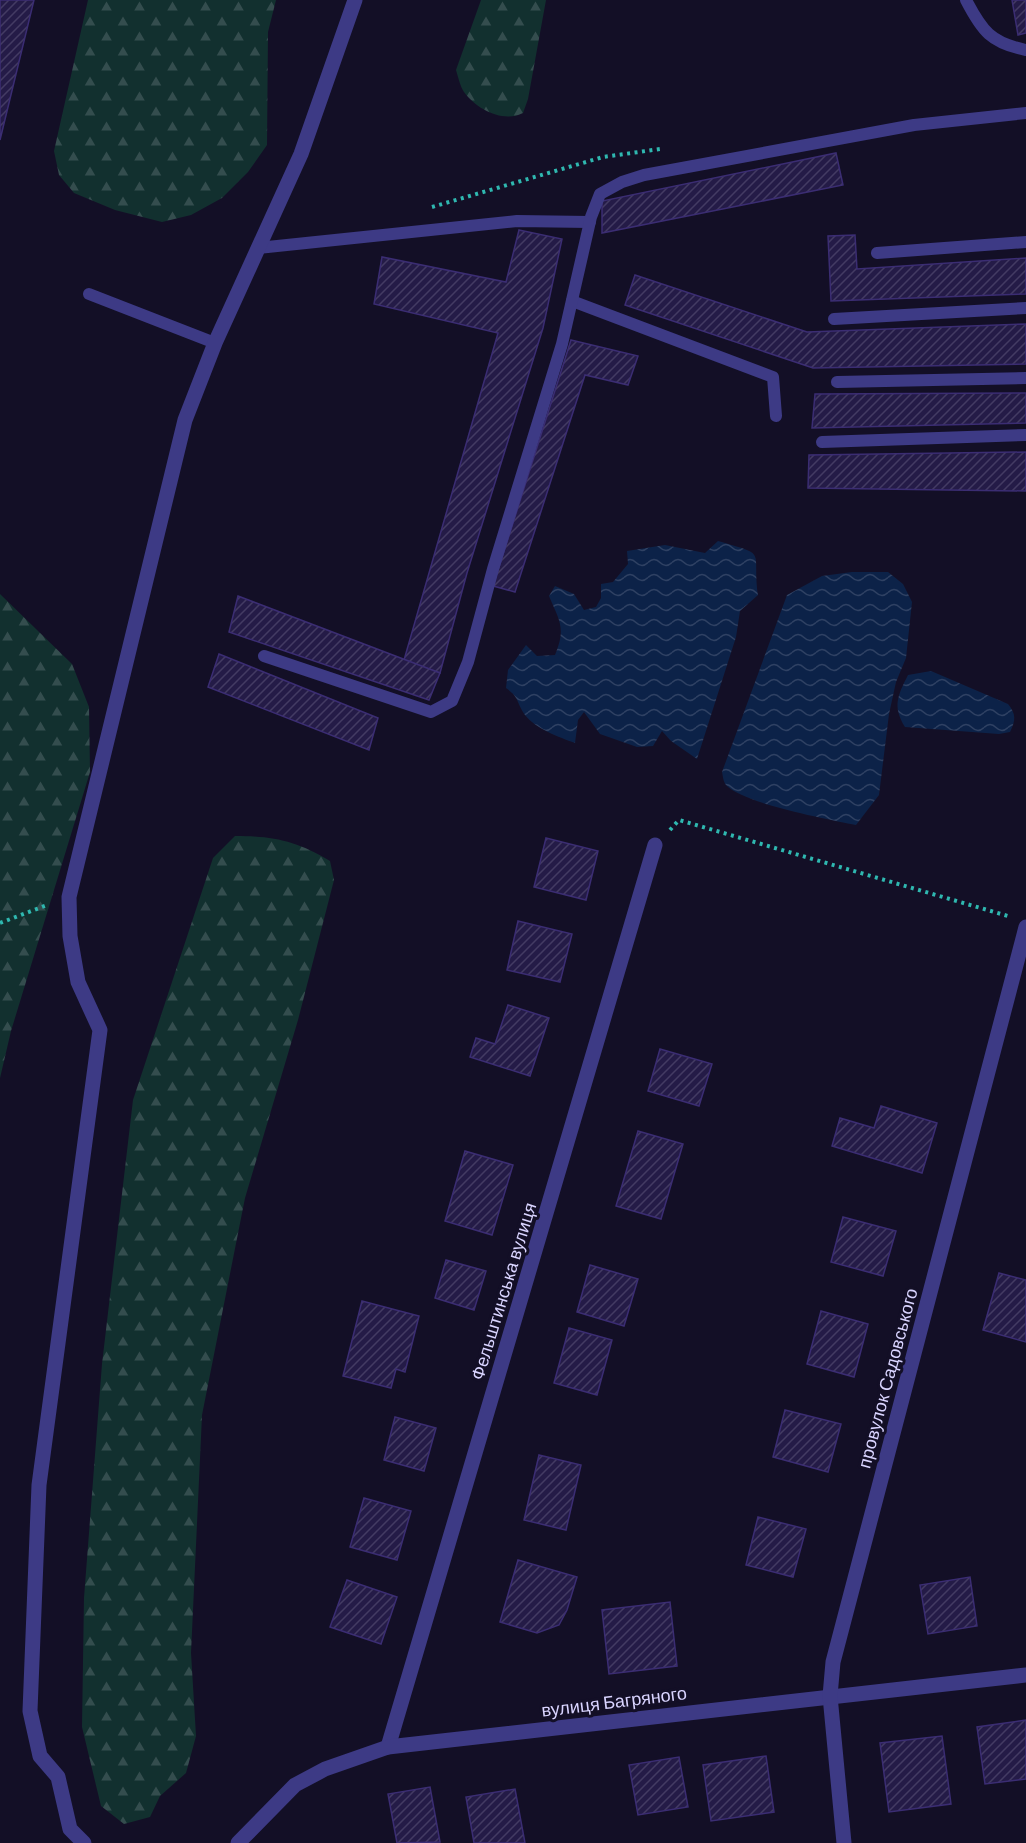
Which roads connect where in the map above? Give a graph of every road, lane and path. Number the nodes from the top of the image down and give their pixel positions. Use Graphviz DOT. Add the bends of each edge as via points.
graph roads {
  1 [pos="355,0"];
  2 [pos="966,0"];
  3 [pos="1026,50"];
  4 [pos="1026,113"];
  5 [pos="661,148"];
  6 [pos="420,210"];
  7 [pos="590,222"];
  8 [pos="1026,242"];
  9 [pos="258,248"];
  10 [pos="877,253"];
  11 [pos="89,294"];
  12 [pos="572,301"];
  13 [pos="1026,309"];
  14 [pos="834,319"];
  15 [pos="215,343"];
  16 [pos="1026,378"];
  17 [pos="837,382"];
  18 [pos="776,416"];
  19 [pos="1026,435"];
  20 [pos="822,442"];
  21 [pos="264,656"];
  22 [pos="655,845"];
  23 [pos="69,897"];
  24 [pos="0,923"];
  25 [pos="1020,923"];
  26 [pos="1026,1675"];
  27 [pos="830,1696"];
  28 [pos="388,1747"];
  29 [pos="84,1843"];
  30 [pos="238,1843"];
  31 [pos="844,1843"];
  1 -- 9 [label="street" via="301,154"];
  2 -- 3 [label="lane" via="981,28 1005,46"];
  4 -- 7 [label="lane" via="914,125 644,175 600,194"];
  5 -- 6 [label="path" via="603,157"];
  7 -- 9 [label="lane" via="517,221"];
  7 -- 12 [label="lane"];
  8 -- 10 [label="lane"];
  9 -- 15 [label="street"];
  11 -- 15 [label="lane"];
  12 -- 18 [label="lane" via="773,377"];
  12 -- 21 [label="lane" via="468,662 452,701 431,712"];
  13 -- 14 [label="lane"];
  15 -- 23 [label="street" via="185,420"];
  16 -- 17 [label="lane"];
  19 -- 20 [label="lane"];
  22 -- 25 [label="path" via="679,820"];
  22 -- 28 [label="street, Фельштинська вулиця"];
  23 -- 24 [label="path"];
  23 -- 29 [label="street" via="70,936 78,982 100,1030 39,1485 30,1711 40,1756 58,1777 70,1829"];
  25 -- 27 [label="street, провулок Садовського" via="833,1662"];
  26 -- 27 [label="street, вулиця Багряного"];
  27 -- 28 [label="street, вулиця Багряного"];
  27 -- 31 [label="street, провулок Садовського"];
  28 -- 30 [label="street, вулиця Багряного" via="326,1769 295,1785"];
}
